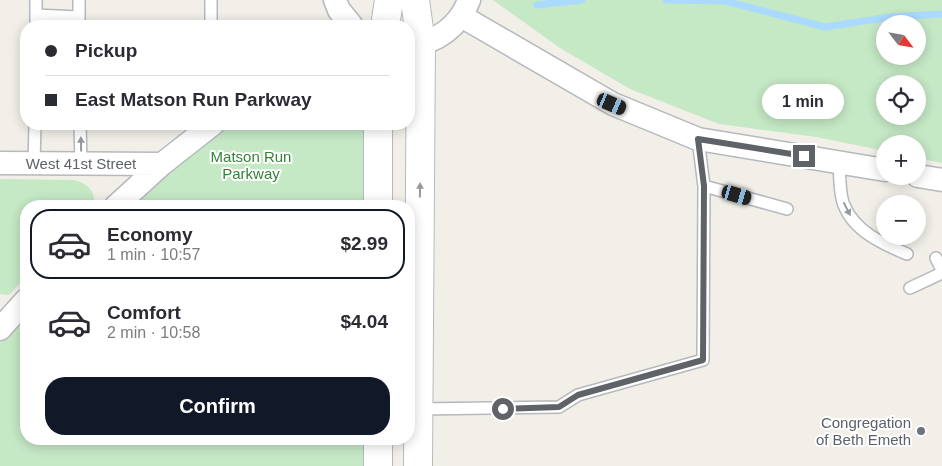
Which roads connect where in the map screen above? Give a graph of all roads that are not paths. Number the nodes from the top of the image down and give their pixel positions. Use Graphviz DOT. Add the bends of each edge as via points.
graph roads {
  1 [pos="36,0"];
  2 [pos="79,0"];
  3 [pos="211,0"];
  4 [pos="335,0"];
  5 [pos="389,0"];
  6 [pos="416,0"];
  7 [pos="465,8"];
  8 [pos="36,20"];
  9 [pos="79,20"];
  10 [pos="211,20"];
  11 [pos="343,20"];
  12 [pos="386,20"];
  13 [pos="415,45"];
  14 [pos="35,130"];
  15 [pos="80,130"];
  16 [pos="204,130"];
  17 [pos="378,130"];
  18 [pos="698,139"];
  19 [pos="839,162"];
  20 [pos="0,163"];
  21 [pos="34,163"];
  22 [pos="81,163"];
  23 [pos="162,164"];
  24 [pos="876,168"];
  25 [pos="926,177"];
  26 [pos="942,180"];
  27 [pos="704,186"];
  28 [pos="123,200"];
  29 [pos="378,200"];
  30 [pos="787,209"];
  31 [pos="907,254"];
  32 [pos="936,258"];
  33 [pos="942,270"];
  34 [pos="942,274"];
  35 [pos="910,288"];
  36 [pos="20,307"];
  37 [pos="0,329"];
  38 [pos="418,409"];
  39 [pos="378,445"];
  40 [pos="378,466"];
  41 [pos="418,466"];
  1 -- 8 [label="lane"];
  2 -- 9 [label="lane"];
  3 -- 10 [label="lane"];
  4 -- 11 [label="street"];
  5 -- 12 [label="main road"];
  6 -- 13 [label="main road"];
  7 -- 13 [label="street" via="444,34"];
  7 -- 18 [label="street" via="612,104"];
  38 -- 13 [label="main road, one-way"];
  14 -- 21 [label="lane"];
  22 -- 15 [label="lane, one-way"];
  16 -- 23 [label="street"];
  17 -- 29 [label="main road"];
  18 -- 19 [label="street"];
  18 -- 27 [label="lane"];
  19 -- 24 [label="street"];
  19 -- 31 [label="lane, one-way" via="843,203 853,221 885,245"];
  20 -- 21 [label="street, West 41st Street"];
  21 -- 22 [label="street, West 41st Street"];
  22 -- 23 [label="street, West 41st Street"];
  23 -- 28 [label="street"];
  25 -- 26 [label="street"];
  27 -- 30 [label="lane"];
  27 -- 38 [label="lane" via="703,360 578,395 559,407"];
  32 -- 33 [label="lane"];
  34 -- 35 [label="lane"];
  36 -- 37 [label="street"];
  38 -- 41 [label="main road"];
  39 -- 40 [label="main road"];
}
